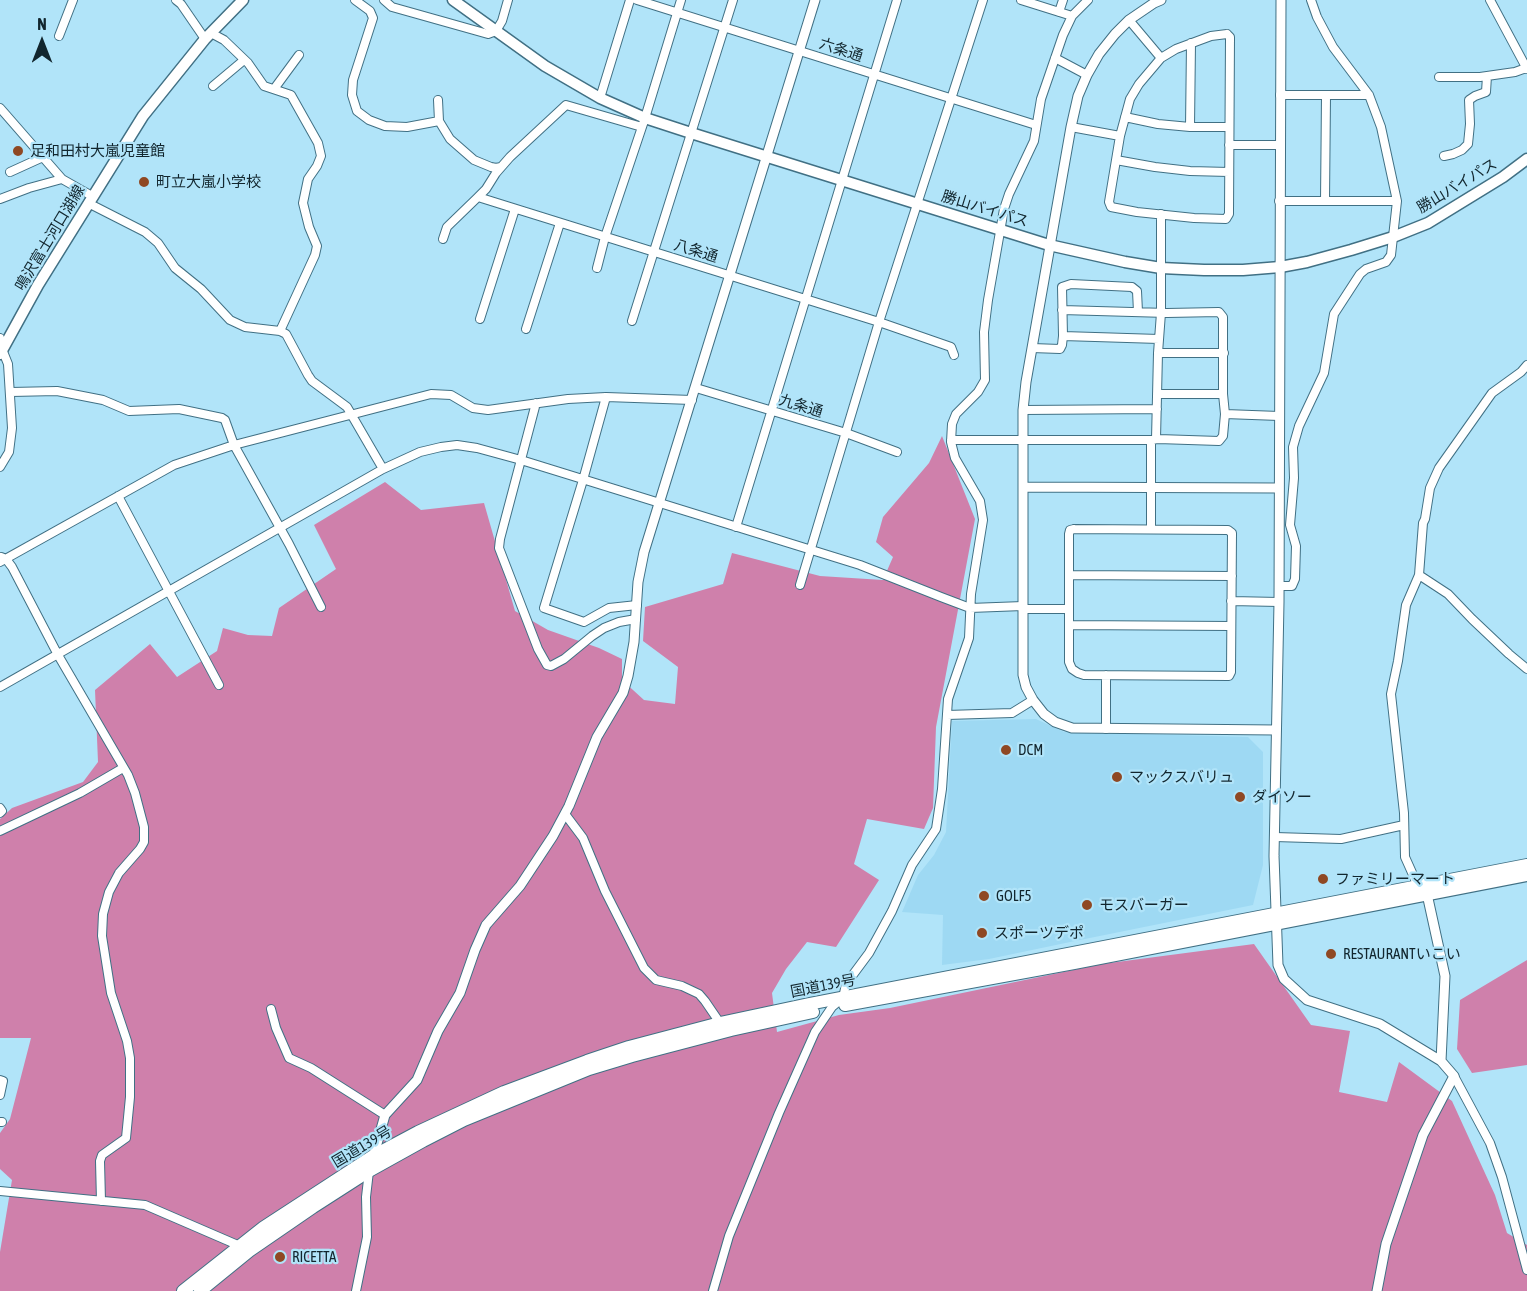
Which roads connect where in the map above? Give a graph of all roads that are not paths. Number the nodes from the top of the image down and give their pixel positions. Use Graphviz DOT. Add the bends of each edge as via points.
graph roads {
  1 [pos="73,0"];
  2 [pos="176,0"];
  3 [pos="243,0"];
  4 [pos="355,0"];
  5 [pos="384,0"];
  6 [pos="453,0"];
  7 [pos="508,0"];
  8 [pos="630,0"];
  9 [pos="637,0"];
  10 [pos="681,0"];
  11 [pos="733,0"];
  12 [pos="815,0"];
  13 [pos="897,0"];
  14 [pos="984,0"];
  15 [pos="1021,0"];
  16 [pos="1063,0"];
  17 [pos="1088,0"];
  18 [pos="1161,0"];
  19 [pos="1281,0"];
  20 [pos="1311,0"];
  21 [pos="1490,0"];
  22 [pos="1059,12"];
  23 [pos="677,14"];
  24 [pos="1072,16"];
  25 [pos="1129,20"];
  26 [pos="725,28"];
  27 [pos="496,31"];
  28 [pos="58,36"];
  29 [pos="208,36"];
  30 [pos="1191,43"];
  31 [pos="800,51"];
  32 [pos="299,55"];
  33 [pos="1055,58"];
  34 [pos="1161,58"];
  35 [pos="244,60"];
  36 [pos="1527,68"];
  37 [pos="875,75"];
  38 [pos="1087,75"];
  39 [pos="1487,76"];
  40 [pos="1439,77"];
  41 [pos="213,86"];
  42 [pos="274,88"];
  43 [pos="1280,95"];
  44 [pos="1326,96"];
  45 [pos="1370,96"];
  46 [pos="600,98"];
  47 [pos="951,99"];
  48 [pos="438,100"];
  49 [pos="0,108"];
  50 [pos="1125,117"];
  51 [pos="440,121"];
  52 [pos="644,122"];
  53 [pos="1036,125"];
  54 [pos="1071,127"];
  55 [pos="1190,127"];
  56 [pos="1229,128"];
  57 [pos="691,134"];
  58 [pos="1120,135"];
  59 [pos="1229,145"];
  60 [pos="1280,145"];
  61 [pos="1444,156"];
  62 [pos="43,157"];
  63 [pos="767,157"];
  64 [pos="1527,159"];
  65 [pos="1116,160"];
  66 [pos="501,167"];
  67 [pos="10,172"];
  68 [pos="1229,172"];
  69 [pos="62,179"];
  70 [pos="843,180"];
  71 [pos="478,197"];
  72 [pos="0,199"];
  73 [pos="90,200"];
  74 [pos="1279,201"];
  75 [pos="1325,201"];
  76 [pos="1397,201"];
  77 [pos="918,204"];
  78 [pos="515,209"];
  79 [pos="1161,214"];
  80 [pos="560,223"];
  81 [pos="1001,230"];
  82 [pos="605,237"];
  83 [pos="1393,237"];
  84 [pos="443,239"];
  85 [pos="1049,245"];
  86 [pos="654,252"];
  87 [pos="1280,267"];
  88 [pos="597,268"];
  89 [pos="1161,268"];
  90 [pos="730,276"];
  91 [pos="806,298"];
  92 [pos="1062,310"];
  93 [pos="1138,312"];
  94 [pos="1161,313"];
  95 [pos="480,319"];
  96 [pos="632,321"];
  97 [pos="879,322"];
  98 [pos="526,329"];
  99 [pos="280,331"];
  100 [pos="1064,336"];
  101 [pos="1159,339"];
  102 [pos="1,347"];
  103 [pos="1032,348"];
  104 [pos="1158,353"];
  105 [pos="1224,353"];
  106 [pos="954,355"];
  107 [pos="1527,365"];
  108 [pos="696,388"];
  109 [pos="11,392"];
  110 [pos="1157,394"];
  111 [pos="1223,394"];
  112 [pos="606,397"];
  113 [pos="692,400"];
  114 [pos="536,404"];
  115 [pos="1157,409"];
  116 [pos="1023,410"];
  117 [pos="772,411"];
  118 [pos="1225,414"];
  119 [pos="352,416"];
  120 [pos="1279,416"];
  121 [pos="846,433"];
  122 [pos="951,440"];
  123 [pos="1023,440"];
  124 [pos="1154,440"];
  125 [pos="234,445"];
  126 [pos="897,452"];
  127 [pos="521,460"];
  128 [pos="0,468"];
  129 [pos="383,469"];
  130 [pos="583,480"];
  131 [pos="1023,487"];
  132 [pos="1151,487"];
  133 [pos="1278,488"];
  134 [pos="118,496"];
  135 [pos="659,503"];
  136 [pos="736,527"];
  137 [pos="280,528"];
  138 [pos="1151,529"];
  139 [pos="811,550"];
  140 [pos="2,559"];
  141 [pos="1069,575"];
  142 [pos="1419,575"];
  143 [pos="1232,576"];
  144 [pos="800,585"];
  145 [pos="1279,586"];
  146 [pos="169,591"];
  147 [pos="1232,601"];
  148 [pos="1279,602"];
  149 [pos="637,604"];
  150 [pos="321,607"];
  151 [pos="970,608"];
  152 [pos="1023,608"];
  153 [pos="1069,609"];
  154 [pos="636,619"];
  155 [pos="1069,625"];
  156 [pos="1231,626"];
  157 [pos="58,655"];
  158 [pos="1527,669"];
  159 [pos="1106,675"];
  160 [pos="219,685"];
  161 [pos="0,687"];
  162 [pos="1033,700"];
  163 [pos="947,715"];
  164 [pos="1106,729"];
  165 [pos="1276,730"];
  166 [pos="123,768"];
  167 [pos="565,814"];
  168 [pos="1404,825"];
  169 [pos="0,831"];
  170 [pos="1275,837"];
  171 [pos="1527,865"];
  172 [pos="1527,875"];
  173 [pos="1423,890"];
  174 [pos="1277,918"];
  175 [pos="843,998"];
  176 [pos="832,1007"];
  177 [pos="271,1009"];
  178 [pos="720,1023"];
  179 [pos="1441,1061"];
  180 [pos="1454,1076"];
  181 [pos="0,1080"];
  182 [pos="0,1095"];
  183 [pos="385,1115"];
  184 [pos="374,1156"];
  185 [pos="369,1171"];
  186 [pos="0,1191"];
  187 [pos="101,1201"];
  188 [pos="240,1246"];
  189 [pos="1527,1270"];
  190 [pos="183,1291"];
  191 [pos="200,1291"];
  192 [pos="356,1291"];
  193 [pos="713,1291"];
  194 [pos="1377,1291"];
  1 -- 28 [label="street"];
  2 -- 29 [label="street"];
  3 -- 29 [label="main road, 鳴沢富士河口湖線"];
  4 -- 51 [label="street" via="373,18 353,80 357,111 385,126"];
  5 -- 27 [label="street" via="392,7 452,25 488,34"];
  6 -- 27 [label="main road, 勝山バイパス"];
  7 -- 27 [label="street"];
  8 -- 46 [label="street"];
  9 -- 23 [label="street, 六条通"];
  10 -- 23 [label="street"];
  11 -- 26 [label="street"];
  12 -- 31 [label="street"];
  13 -- 37 [label="street"];
  14 -- 47 [label="street"];
  15 -- 22 [label="street"];
  16 -- 22 [label="street"];
  17 -- 24 [label="street"];
  18 -- 25 [label="street"];
  19 -- 43 [label="street"];
  20 -- 45 [label="street" via="1333,47"];
  21 -- 36 [label="street"];
  22 -- 24 [label="street"];
  23 -- 26 [label="street, 六条通"];
  23 -- 52 [label="street"];
  24 -- 33 [label="street"];
  25 -- 34 [label="street"];
  25 -- 38 [label="street" via="1098,54"];
  26 -- 31 [label="street, 六条通"];
  26 -- 57 [label="street"];
  27 -- 46 [label="main road, 勝山バイパス"];
  29 -- 35 [label="street" via="224,40"];
  29 -- 73 [label="main road, 鳴沢富士河口湖線" via="143,116"];
  30 -- 34 [label="street"];
  30 -- 55 [label="street"];
  30 -- 56 [label="street" via="1211,36 1230,37"];
  31 -- 37 [label="street, 六条通"];
  31 -- 63 [label="street"];
  32 -- 42 [label="street"];
  33 -- 38 [label="street"];
  33 -- 53 [label="street"];
  34 -- 50 [label="street" via="1139,84"];
  35 -- 41 [label="street"];
  35 -- 42 [label="street" via="264,86"];
  36 -- 39 [label="street"];
  37 -- 47 [label="street, 六条通"];
  37 -- 70 [label="street"];
  38 -- 54 [label="street"];
  39 -- 40 [label="street"];
  39 -- 61 [label="street" via="1486,92 1469,100 1468,144"];
  42 -- 99 [label="street" via="291,95 318,143 321,156 308,179 303,203 317,246 315,255"];
  43 -- 44 [label="street"];
  43 -- 60 [label="street"];
  44 -- 45 [label="street"];
  44 -- 75 [label="street"];
  45 -- 76 [label="street"];
  46 -- 52 [label="main road, 勝山バイパス"];
  47 -- 53 [label="street, 六条通"];
  47 -- 77 [label="street"];
  48 -- 51 [label="street"];
  49 -- 62 [label="street"];
  50 -- 55 [label="street"];
  50 -- 58 [label="street"];
  51 -- 66 [label="street" via="450,139 474,160"];
  52 -- 57 [label="main road, 勝山バイパス"];
  52 -- 66 [label="street" via="566,105"];
  52 -- 82 [label="street"];
  53 -- 81 [label="street" via="1034,141 1009,194"];
  54 -- 58 [label="street"];
  54 -- 85 [label="street"];
  55 -- 56 [label="street"];
  56 -- 59 [label="street"];
  57 -- 63 [label="main road, 勝山バイパス"];
  57 -- 86 [label="street"];
  58 -- 65 [label="street"];
  59 -- 60 [label="street"];
  59 -- 68 [label="street"];
  60 -- 74 [label="street"];
  62 -- 67 [label="street"];
  62 -- 69 [label="street"];
  63 -- 70 [label="main road, 勝山バイパス"];
  63 -- 90 [label="street"];
  64 -- 83 [label="main road, 勝山バイパス" via="1447,212"];
  65 -- 68 [label="street" via="1190,171"];
  65 -- 79 [label="street" via="1109,202 1112,207"];
  66 -- 71 [label="street"];
  68 -- 79 [label="street" via="1226,219"];
  69 -- 72 [label="street"];
  69 -- 73 [label="street"];
  70 -- 77 [label="main road, 勝山バイパス"];
  70 -- 91 [label="street"];
  71 -- 78 [label="street, 八条通"];
  71 -- 84 [label="street" via="447,227"];
  73 -- 99 [label="street" via="146,232 175,268 230,320 245,327"];
  73 -- 102 [label="main road, 鳴沢富士河口湖線"];
  74 -- 75 [label="street"];
  74 -- 87 [label="street"];
  75 -- 76 [label="street"];
  76 -- 83 [label="street"];
  77 -- 81 [label="main road, 勝山バイパス"];
  77 -- 97 [label="street"];
  78 -- 80 [label="street, 八条通"];
  78 -- 95 [label="street"];
  79 -- 89 [label="street"];
  80 -- 82 [label="street, 八条通"];
  80 -- 98 [label="street"];
  81 -- 85 [label="main road, 勝山バイパス"];
  81 -- 122 [label="street" via="985,321 985,380 956,414"];
  82 -- 86 [label="street, 八条通"];
  82 -- 88 [label="street"];
  83 -- 87 [label="main road, 勝山バイパス"];
  83 -- 145 [label="street" via="1386,262 1360,274 1334,314 1324,373 1293,447 1290,525 1296,546 1294,579 1292,586"];
  85 -- 89 [label="main road, 勝山バイパス"];
  85 -- 103 [label="street"];
  86 -- 90 [label="street, 八条通"];
  86 -- 96 [label="street"];
  87 -- 89 [label="main road, 勝山バイパス"];
  87 -- 120 [label="street"];
  89 -- 94 [label="street"];
  90 -- 91 [label="street, 八条通"];
  90 -- 108 [label="street"];
  91 -- 97 [label="street, 八条通"];
  91 -- 117 [label="street"];
  92 -- 93 [label="street"];
  92 -- 93 [label="street" via="1062,287 1071,284 1132,286 1137,291"];
  92 -- 100 [label="street"];
  93 -- 94 [label="street"];
  94 -- 101 [label="street"];
  94 -- 105 [label="street" via="1219,312 1223,317"];
  97 -- 106 [label="street, 八条通" via="951,347"];
  97 -- 121 [label="street"];
  99 -- 119 [label="street" via="286,334 312,381 348,407"];
  100 -- 101 [label="street"];
  100 -- 103 [label="street" via="1060,350"];
  101 -- 104 [label="street"];
  102 -- 109 [label="street" via="8,364"];
  103 -- 116 [label="street"];
  104 -- 105 [label="street"];
  104 -- 110 [label="street"];
  105 -- 111 [label="street"];
  107 -- 142 [label="street" via="1492,393 1439,468 1430,488 1423,523"];
  108 -- 113 [label="street"];
  108 -- 117 [label="street, 九条通"];
  109 -- 125 [label="street" via="57,391 103,400 129,411 179,409 222,418"];
  109 -- 128 [label="street" via="9,452"];
  110 -- 111 [label="street"];
  110 -- 115 [label="street"];
  111 -- 118 [label="street"];
  112 -- 113 [label="street"];
  112 -- 114 [label="street"];
  112 -- 130 [label="street"];
  113 -- 135 [label="street"];
  114 -- 119 [label="street" via="488,410 473,408 451,395 431,394"];
  114 -- 127 [label="street"];
  115 -- 116 [label="street"];
  115 -- 124 [label="street"];
  116 -- 123 [label="street"];
  117 -- 121 [label="street, 九条通"];
  117 -- 136 [label="street"];
  118 -- 120 [label="street"];
  118 -- 124 [label="street" via="1219,441"];
  119 -- 125 [label="street"];
  119 -- 129 [label="street"];
  120 -- 133 [label="street"];
  121 -- 126 [label="street, 九条通"];
  121 -- 139 [label="street"];
  122 -- 123 [label="street"];
  122 -- 151 [label="street" via="955,458 980,501 983,520"];
  123 -- 124 [label="street"];
  123 -- 131 [label="street"];
  124 -- 132 [label="street"];
  125 -- 134 [label="street" via="174,465"];
  125 -- 137 [label="street"];
  127 -- 129 [label="street" via="457,445 420,452"];
  127 -- 130 [label="street"];
  127 -- 154 [label="street" via="500,548 547,664 556,664 604,628"];
  129 -- 137 [label="street"];
  130 -- 135 [label="street"];
  130 -- 149 [label="street" via="544,608 584,622 609,608"];
  131 -- 132 [label="street"];
  131 -- 152 [label="street"];
  132 -- 133 [label="street"];
  132 -- 138 [label="street"];
  133 -- 145 [label="street"];
  134 -- 140 [label="street"];
  134 -- 146 [label="street"];
  135 -- 136 [label="street"];
  135 -- 149 [label="street" via="644,552"];
  136 -- 139 [label="street"];
  137 -- 146 [label="street"];
  137 -- 150 [label="street"];
  138 -- 141 [label="street" via="1070,530"];
  138 -- 143 [label="street" via="1228,530 1232,533"];
  139 -- 144 [label="street"];
  139 -- 151 [label="street"];
  140 -- 157 [label="street" via="12,567"];
  141 -- 143 [label="street"];
  141 -- 153 [label="street"];
  142 -- 158 [label="street" via="1448,594"];
  142 -- 168 [label="street" via="1406,605 1390,694"];
  143 -- 147 [label="street"];
  145 -- 148 [label="street"];
  146 -- 157 [label="street"];
  146 -- 160 [label="street"];
  147 -- 148 [label="street"];
  147 -- 156 [label="street"];
  148 -- 165 [label="street"];
  149 -- 154 [label="street"];
  151 -- 152 [label="street"];
  151 -- 163 [label="street" via="969,638 948,699"];
  152 -- 153 [label="street"];
  152 -- 162 [label="street" via="1023,675"];
  153 -- 155 [label="street"];
  154 -- 167 [label="street" via="623,693 604,722"];
  155 -- 156 [label="street"];
  155 -- 159 [label="street" via="1072,669 1084,675"];
  156 -- 159 [label="street" via="1229,676"];
  157 -- 161 [label="street"];
  157 -- 166 [label="street"];
  159 -- 164 [label="street"];
  162 -- 163 [label="street" via="1012,713"];
  162 -- 164 [label="street" via="1055,723"];
  163 -- 175 [label="street" via="936,829 912,866 869,953 846,984"];
  164 -- 165 [label="street"];
  165 -- 170 [label="street"];
  166 -- 169 [label="street"];
  166 -- 187 [label="street" via="135,793 144,842 119,873 103,914 102,936 111,993 130,1058 130,1097 126,1138 102,1155 100,1161"];
  167 -- 178 [label="street" via="583,838 644,968 656,980 699,994"];
  167 -- 183 [label="street" via="519,886 486,925 460,993 417,1080"];
  168 -- 170 [label="street" via="1341,839"];
  168 -- 173 [label="street" via="1405,857"];
  170 -- 174 [label="street"];
  171 -- 173 [label="highway, 国道139号"];
  172 -- 173 [label="highway, 国道139号"];
  173 -- 174 [label="highway, 国道139号"];
  173 -- 179 [label="street" via="1445,976"];
  174 -- 175 [label="highway, 国道139号"];
  174 -- 176 [label="highway, 国道139号"];
  174 -- 179 [label="street" via="1278,965 1284,979 1307,1000 1380,1024"];
  175 -- 176 [label="street"];
  175 -- 178 [label="highway, 国道139号"];
  176 -- 185 [label="highway, 国道139号" via="679,1043 589,1070 464,1120"];
  176 -- 193 [label="street" via="815,1032 779,1113 729,1236"];
  177 -- 183 [label="street" via="289,1058"];
  178 -- 184 [label="highway, 国道139号" via="629,1047 504,1092"];
  179 -- 180 [label="street"];
  180 -- 189 [label="street" via="1490,1143"];
  180 -- 194 [label="street" via="1423,1135 1386,1244"];
  181 -- 182 [label="street"];
  183 -- 184 [label="street"];
  184 -- 185 [label="street"];
  184 -- 188 [label="highway, 国道139号"];
  185 -- 191 [label="highway, 国道139号" via="269,1236"];
  185 -- 192 [label="street" via="367,1237"];
  186 -- 187 [label="street"];
  187 -- 188 [label="street" via="144,1205"];
  188 -- 190 [label="highway, 国道139号"];
}
